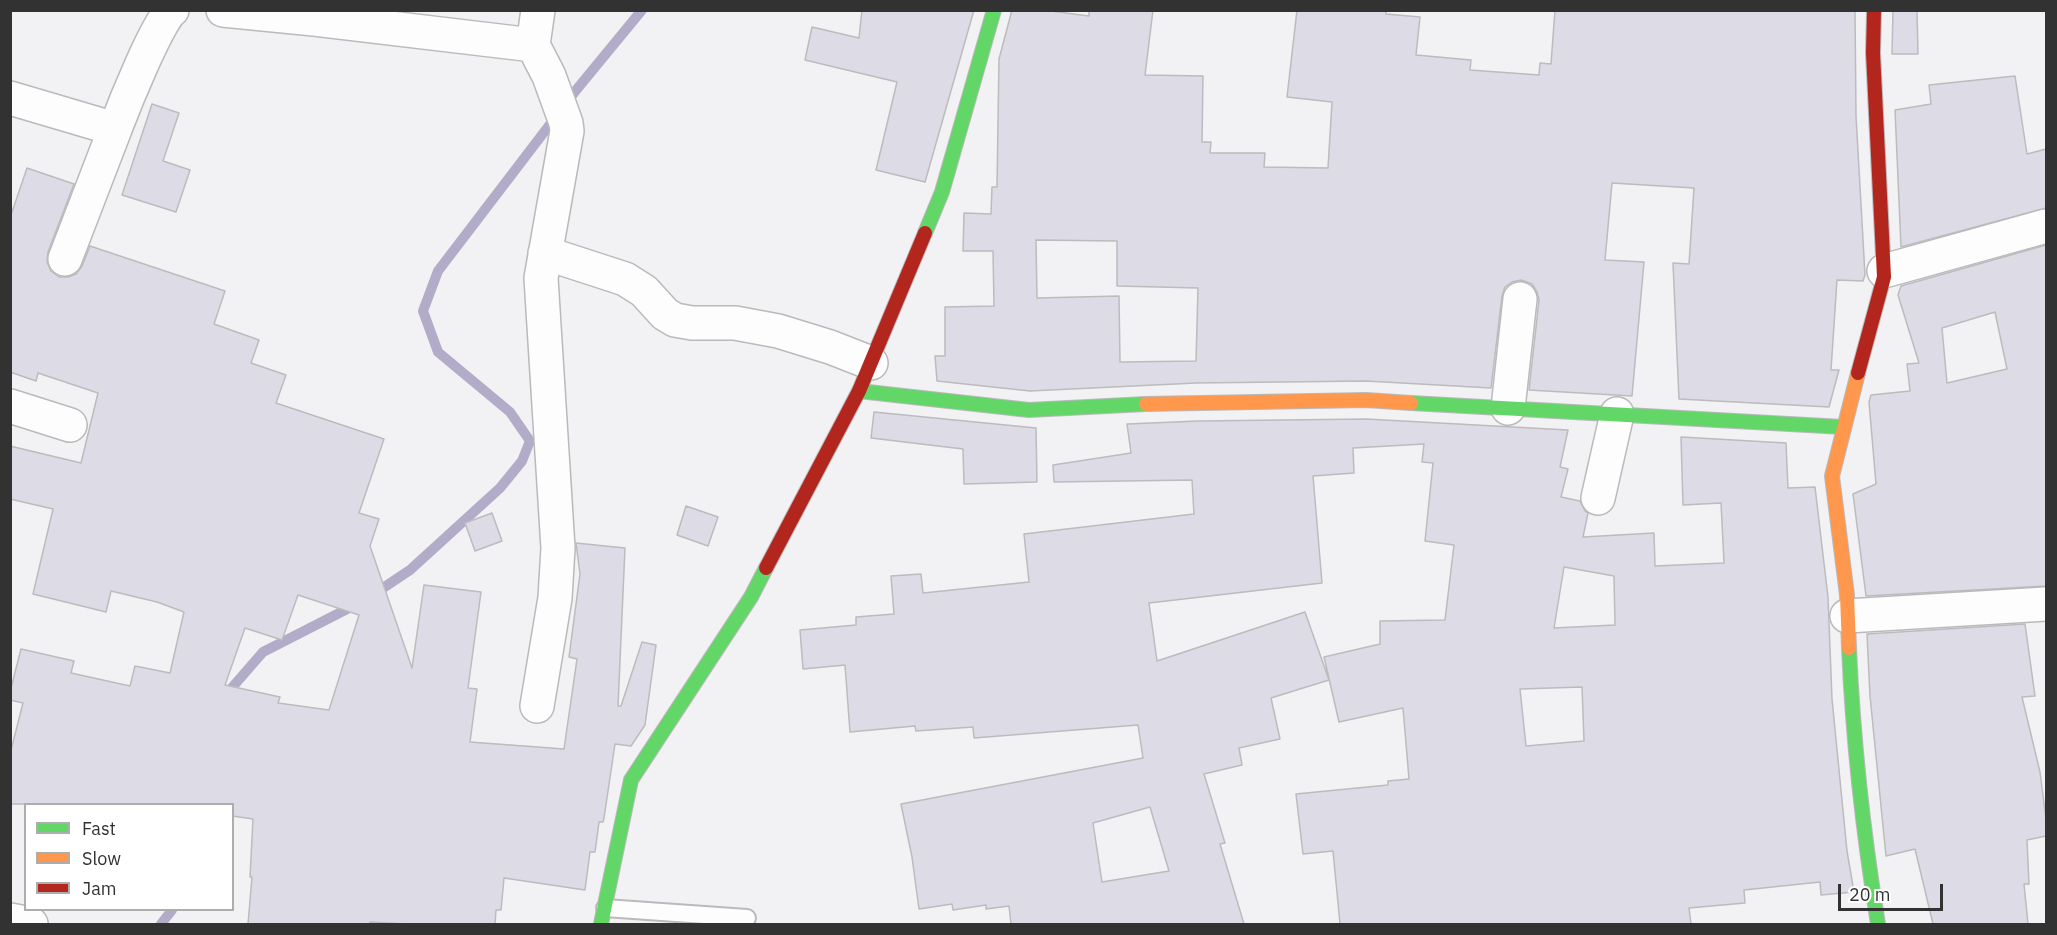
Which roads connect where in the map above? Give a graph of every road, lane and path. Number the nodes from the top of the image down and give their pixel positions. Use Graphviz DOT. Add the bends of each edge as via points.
graph roads {
  1 [pos="172,10"];
  2 [pos="223,10"];
  3 [pos="538,10"];
  4 [pos="994,10"];
  5 [pos="1874,10"];
  6 [pos="533,45"];
  7 [pos="10,98"];
  8 [pos="115,129"];
  9 [pos="2046,226"];
  10 [pos="545,253"];
  11 [pos="65,259"];
  12 [pos="1884,271"];
  13 [pos="1520,299"];
  14 [pos="865,377"];
  15 [pos="10,406"];
  16 [pos="1508,408"];
  17 [pos="1617,414"];
  18 [pos="70,425"];
  19 [pos="1843,427"];
  20 [pos="1598,498"];
  21 [pos="2046,604"];
  22 [pos="1847,616"];
  23 [pos="537,706"];
  24 [pos="605,908"];
  25 [pos="747,918"];
  26 [pos="10,920"];
  27 [pos="31,924"];
  28 [pos="601,924"];
  29 [pos="1878,924"];
  1 -- 8 [label="street" via="161,26"];
  2 -- 6 [label="street"];
  3 -- 6 [label="street"];
  4 -- 14 [label="street" via="942,192"];
  5 -- 12 [label="street"];
  6 -- 10 [label="street" via="549,76 567,130"];
  7 -- 8 [label="street"];
  8 -- 11 [label="street"];
  9 -- 12 [label="street"];
  10 -- 14 [label="street" via="625,279 675,320 735,323 778,331 830,347"];
  10 -- 23 [label="street" via="541,279 558,548 555,598"];
  12 -- 19 [label="street"];
  13 -- 16 [label="street"];
  14 -- 16 [label="street" via="1029,410 1354,400"];
  14 -- 24 [label="street" via="751,597 631,780"];
  15 -- 18 [label="street"];
  16 -- 17 [label="street"];
  17 -- 19 [label="street"];
  17 -- 20 [label="street"];
  19 -- 22 [label="street" via="1832,476"];
  21 -- 22 [label="street"];
  22 -- 29 [label="street" via="1866,849"];
  24 -- 25 [label="lane"];
  24 -- 28 [label="street"];
  26 -- 27 [label="street"];
}
